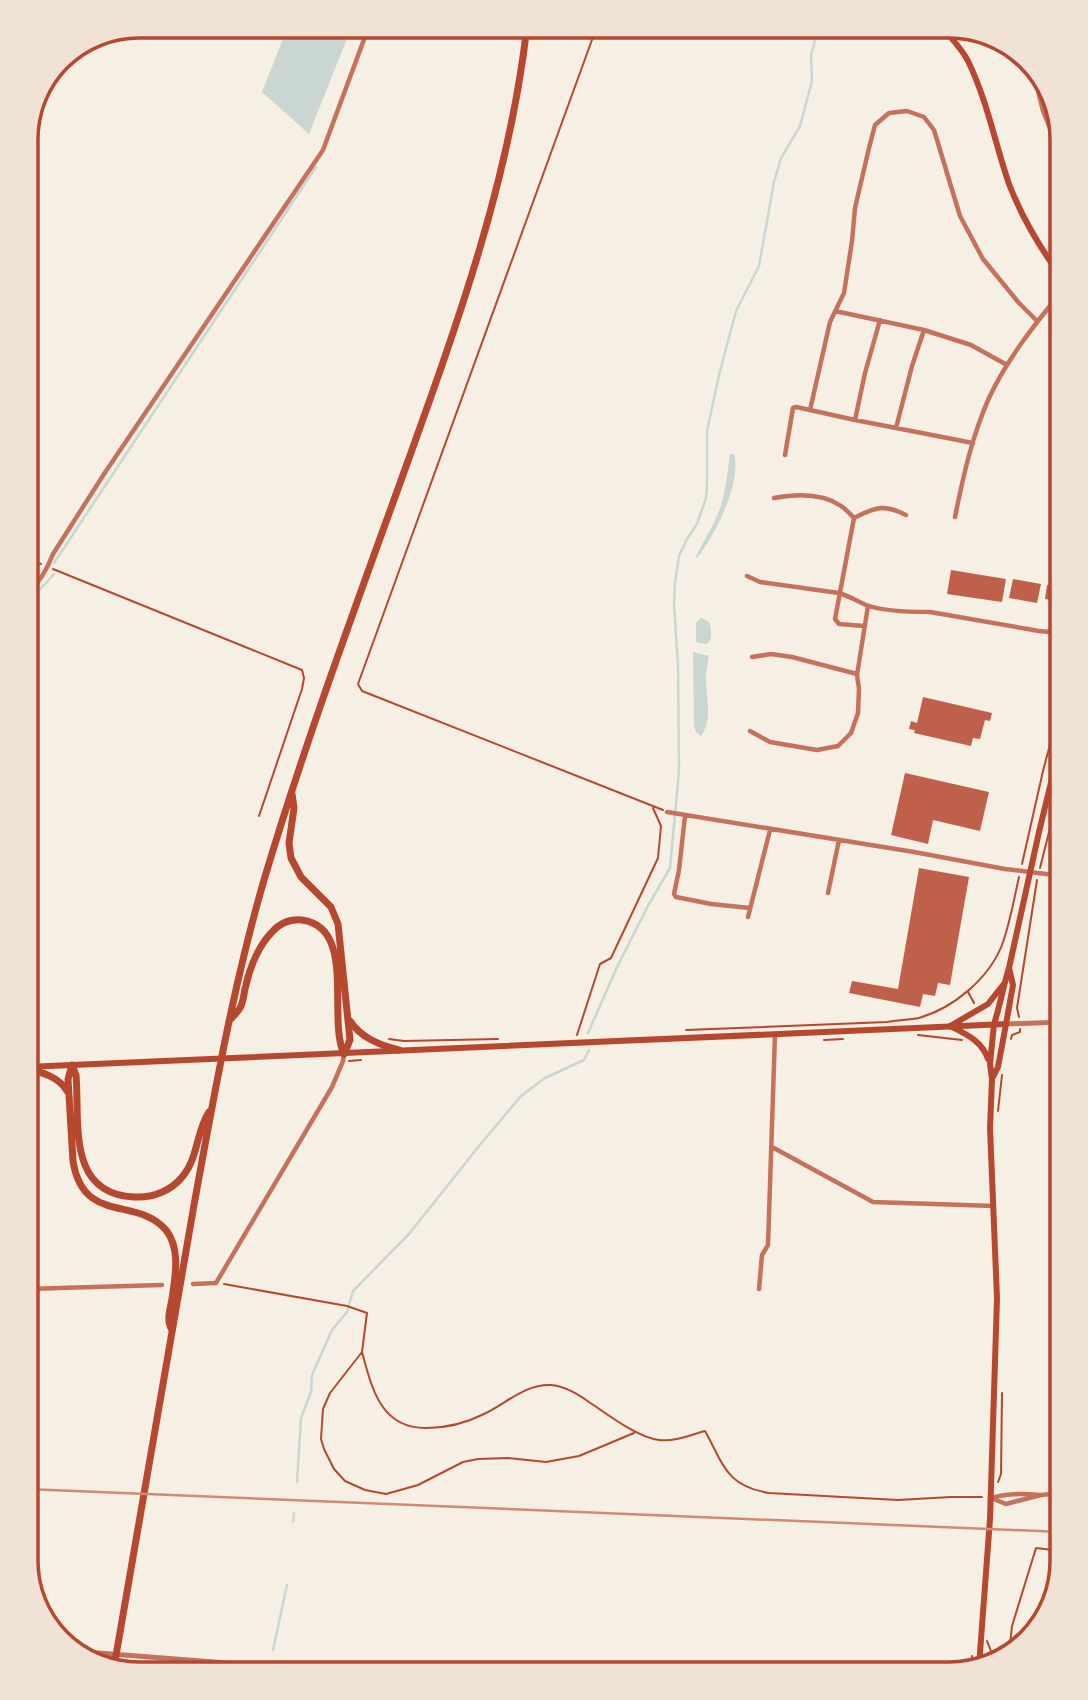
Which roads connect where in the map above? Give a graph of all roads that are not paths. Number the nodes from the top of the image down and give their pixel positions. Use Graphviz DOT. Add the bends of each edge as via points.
graph roads {
  1 [pos="364,38"];
  2 [pos="525,38"];
  3 [pos="951,39"];
  4 [pos="1039,96"];
  5 [pos="1048,124"];
  6 [pos="1050,258"];
  7 [pos="1050,305"];
  8 [pos="835,311"];
  9 [pos="880,320"];
  10 [pos="1037,321"];
  11 [pos="924,330"];
  12 [pos="1007,365"];
  13 [pos="810,410"];
  14 [pos="855,421"];
  15 [pos="896,428"];
  16 [pos="972,443"];
  17 [pos="785,455"];
  18 [pos="775,498"];
  19 [pos="906,515"];
  20 [pos="955,517"];
  21 [pos="854,518"];
  22 [pos="747,576"];
  23 [pos="39,582"];
  24 [pos="839,593"];
  25 [pos="868,606"];
  26 [pos="864,626"];
  27 [pos="1050,633"];
  28 [pos="752,657"];
  29 [pos="857,674"];
  30 [pos="750,731"];
  31 [pos="292,794"];
  32 [pos="1050,797"];
  33 [pos="667,812"];
  34 [pos="685,816"];
  35 [pos="770,829"];
  36 [pos="839,840"];
  37 [pos="1035,872"];
  38 [pos="1050,874"];
  39 [pos="828,893"];
  40 [pos="750,908"];
  41 [pos="748,917"];
  42 [pos="1009,968"];
  43 [pos="1004,984"];
  44 [pos="348,1017"];
  45 [pos="230,1020"];
  46 [pos="1050,1022"];
  47 [pos="994,1024"];
  48 [pos="1006,1024"];
  49 [pos="950,1026"];
  50 [pos="775,1034"];
  51 [pos="399,1051"];
  52 [pos="344,1058"];
  53 [pos="989,1064"];
  54 [pos="72,1065"];
  55 [pos="38,1067"];
  56 [pos="38,1072"];
  57 [pos="992,1079"];
  58 [pos="69,1096"];
  59 [pos="213,1107"];
  60 [pos="772,1147"];
  61 [pos="994,1206"];
  62 [pos="193,1284"];
  63 [pos="162,1285"];
  64 [pos="38,1289"];
  65 [pos="760,1289"];
  66 [pos="172,1331"];
  67 [pos="1050,1494"];
  68 [pos="1041,1495"];
  69 [pos="988,1498"];
  70 [pos="100,1653"];
  71 [pos="981,1656"];
  72 [pos="115,1659"];
  73 [pos="203,1661"];
  1 -- 23 [label="street" via="323,150 104,474"];
  2 -- 31 [label="highway" via="516,107 478,257"];
  3 -- 6 [label="main road" via="967,60 1018,204 1038,245"];
  4 -- 5 [label="street"];
  7 -- 10 [label="street"];
  8 -- 9 [label="street"];
  8 -- 10 [label="street" via="844,293 855,208 875,125 889,113 907,111 924,117 934,130 960,216 983,259"];
  8 -- 13 [label="street"];
  9 -- 11 [label="street"];
  9 -- 14 [label="street"];
  10 -- 12 [label="street"];
  11 -- 12 [label="street" via="971,345"];
  11 -- 15 [label="street"];
  12 -- 16 [label="street"];
  13 -- 14 [label="street"];
  13 -- 17 [label="street" via="793,408"];
  14 -- 15 [label="street"];
  15 -- 16 [label="street"];
  16 -- 20 [label="street"];
  18 -- 21 [label="street" via="794,494 818,497 841,506"];
  19 -- 21 [label="street" via="890,508 869,510"];
  21 -- 24 [label="street"];
  22 -- 24 [label="street" via="760,582"];
  24 -- 25 [label="street"];
  24 -- 26 [label="street" via="835,619 839,624"];
  25 -- 26 [label="street"];
  25 -- 27 [label="street"];
  26 -- 29 [label="street"];
  28 -- 29 [label="street" via="792,657"];
  29 -- 30 [label="street" via="858,713 851,733 838,746 817,750 770,742"];
  31 -- 44 [label="highway" via="291,858 301,877 336,917"];
  31 -- 45 [label="highway" via="255,911"];
  32 -- 37 [label="main road"];
  33 -- 34 [label="street"];
  34 -- 35 [label="street"];
  34 -- 40 [label="street" via="676,897"];
  35 -- 36 [label="street"];
  35 -- 40 [label="street"];
  36 -- 37 [label="street"];
  36 -- 39 [label="street"];
  37 -- 38 [label="street"];
  37 -- 42 [label="main road"];
  40 -- 41 [label="street"];
  42 -- 43 [label="main road"];
  42 -- 48 [label="main road" via="1013,985"];
  43 -- 47 [label="main road"];
  43 -- 49 [label="main road" via="988,1004"];
  44 -- 51 [label="highway" via="363,1035"];
  44 -- 52 [label="highway" via="350,1040"];
  45 -- 52 [label="highway" via="269,936 287,922 311,922 325,932 333,947"];
  45 -- 59 [label="highway"];
  46 -- 48 [label="street"];
  47 -- 48 [label="main road"];
  47 -- 49 [label="main road"];
  47 -- 53 [label="main road"];
  48 -- 57 [label="main road"];
  49 -- 50 [label="main road"];
  49 -- 53 [label="main road" via="978,1042"];
  50 -- 51 [label="main road"];
  50 -- 60 [label="street"];
  51 -- 52 [label="main road"];
  52 -- 54 [label="main road"];
  52 -- 62 [label="street" via="332,1087 216,1283"];
  53 -- 57 [label="main road"];
  54 -- 55 [label="main road"];
  54 -- 58 [label="highway"];
  54 -- 59 [label="highway" via="82,1158 95,1180 118,1194 148,1197 177,1182 192,1160 203,1122"];
  56 -- 58 [label="highway" via="57,1080"];
  57 -- 61 [label="main road"];
  58 -- 66 [label="highway" via="74,1167 85,1191 105,1205 156,1222 173,1243 175,1267 168,1322"];
  59 -- 66 [label="highway"];
  60 -- 61 [label="street" via="873,1202"];
  60 -- 65 [label="street" via="768,1245 762,1255"];
  61 -- 69 [label="main road" via="997,1298"];
  63 -- 64 [label="street"];
  66 -- 72 [label="highway"];
  67 -- 68 [label="street"];
  68 -- 69 [label="street" via="1006,1493"];
  68 -- 69 [label="street" via="1006,1504"];
  69 -- 71 [label="main road"];
  70 -- 73 [label="street"];
}
